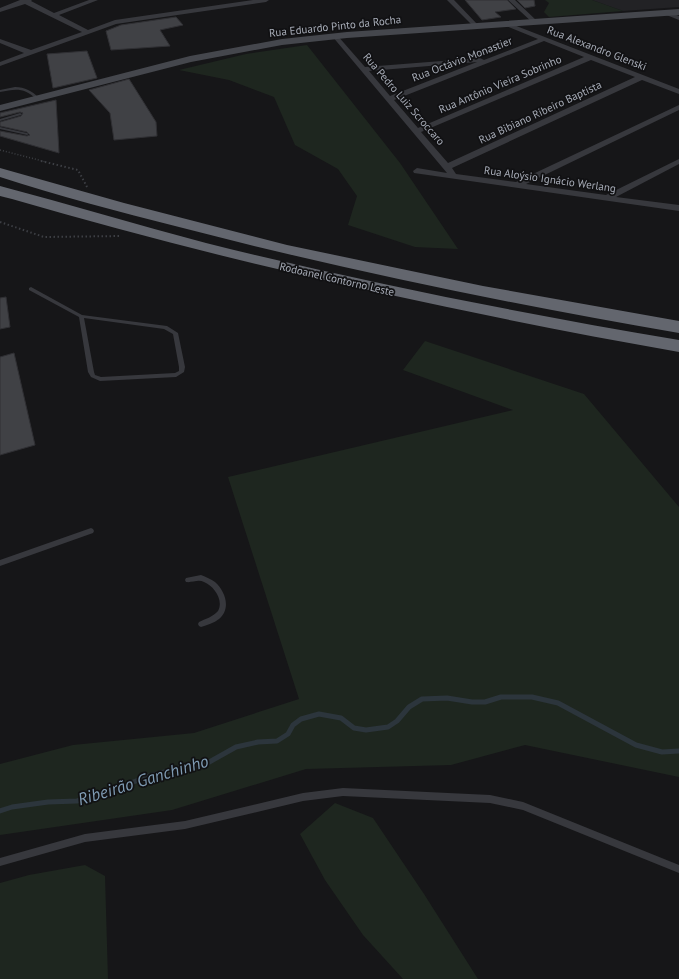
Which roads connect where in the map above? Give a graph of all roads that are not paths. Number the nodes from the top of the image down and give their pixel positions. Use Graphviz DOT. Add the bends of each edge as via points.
graph roads {
  1 [pos="26,0"];
  2 [pos="95,0"];
  3 [pos="266,0"];
  4 [pos="450,0"];
  5 [pos="511,0"];
  6 [pos="0,10"];
  7 [pos="679,12"];
  8 [pos="666,13"];
  9 [pos="54,15"];
  10 [pos="679,18"];
  11 [pos="535,22"];
  12 [pos="506,24"];
  13 [pos="476,26"];
  14 [pos="86,32"];
  15 [pos="335,36"];
  16 [pos="544,39"];
  17 [pos="0,41"];
  18 [pos="31,52"];
  19 [pos="591,57"];
  20 [pos="493,59"];
  21 [pos="0,64"];
  22 [pos="363,69"];
  23 [pos="642,77"];
  24 [pos="0,91"];
  25 [pos="679,92"];
  26 [pos="36,98"];
  27 [pos="389,99"];
  28 [pos="679,107"];
  29 [pos="0,108"];
  30 [pos="20,114"];
  31 [pos="0,120"];
  32 [pos="0,128"];
  33 [pos="417,131"];
  34 [pos="27,134"];
  35 [pos="679,161"];
  36 [pos="447,167"];
  37 [pos="417,171"];
  38 [pos="0,172"];
  39 [pos="456,177"];
  40 [pos="517,185"];
  41 [pos="0,191"];
  42 [pos="607,198"];
  43 [pos="679,208"];
  44 [pos="31,289"];
  45 [pos="82,316"];
  46 [pos="679,327"];
  47 [pos="679,346"];
  48 [pos="91,531"];
  49 [pos="0,563"];
  50 [pos="188,580"];
  51 [pos="201,624"];
  52 [pos="0,862"];
  53 [pos="679,868"];
  1 -- 6 [label="street"];
  1 -- 9 [label="street"];
  2 -- 9 [label="street"];
  3 -- 14 [label="street" via="130,19"];
  4 -- 13 [label="street"];
  5 -- 11 [label="street"];
  7 -- 8 [label="main road, Rua Eduardo Pinto da Rocha"];
  8 -- 10 [label="street"];
  8 -- 11 [label="main road, Rua Eduardo Pinto da Rocha"];
  9 -- 14 [label="street"];
  11 -- 12 [label="main road, Rua Eduardo Pinto da Rocha"];
  12 -- 13 [label="main road, Rua Eduardo Pinto da Rocha"];
  12 -- 16 [label="street, Rua Alexandro Glenski"];
  13 -- 15 [label="main road, Rua Eduardo Pinto da Rocha"];
  14 -- 18 [label="street"];
  15 -- 22 [label="street, Rua Pedro Luiz Scroccaro"];
  15 -- 26 [label="main road, Rua Eduardo Pinto da Rocha" via="211,54"];
  16 -- 19 [label="street, Rua Alexandro Glenski"];
  16 -- 20 [label="street, Rua Octávio Monastier"];
  17 -- 18 [label="street"];
  18 -- 21 [label="street"];
  19 -- 23 [label="street, Rua Alexandro Glenski"];
  19 -- 33 [label="street, Rua Antônio Vieira Sobrinho"];
  20 -- 22 [label="street"];
  20 -- 27 [label="street, Rua Octávio Monastier"];
  22 -- 27 [label="street, Rua Pedro Luiz Scroccaro"];
  23 -- 25 [label="street, Rua Alexandro Glenski"];
  23 -- 36 [label="street, Rua Bibiano Ribeiro Baptista"];
  24 -- 26 [label="lane" via="28,89"];
  26 -- 29 [label="main road, Rua Eduardo Pinto da Rocha"];
  27 -- 33 [label="street, Rua Pedro Luiz Scroccaro"];
  28 -- 40 [label="street"];
  30 -- 31 [label="lane"];
  32 -- 34 [label="lane"];
  33 -- 36 [label="street, Rua Pedro Luiz Scroccaro"];
  35 -- 42 [label="street"];
  36 -- 39 [label="street, Rua Pedro Luiz Scroccaro"];
  37 -- 39 [label="street, Rua Aloýsio Ignácio Werlang"];
  38 -- 46 [label="highway, Rodoanel Contorno Leste" via="218,233 378,270 486,293"];
  39 -- 40 [label="street, Rua Aloýsio Ignácio Werlang"];
  40 -- 42 [label="street, Rua Aloýsio Ignácio Werlang"];
  41 -- 47 [label="highway, Rodoanel Contorno Leste" via="215,250 354,283 482,310"];
  42 -- 43 [label="street, Rua Aloýsio Ignácio Werlang"];
  44 -- 45 [label="lane"];
  45 -- 45 [label="lane" via="165,327 175,334 181,372 176,375 100,379 93,376"];
  48 -- 49 [label="lane"];
  50 -- 51 [label="lane" via="201,578 213,583 221,593 222,606 217,617"];
  52 -- 53 [label="lane" via="85,838 185,825 303,797 343,792 490,799 523,806"];
}
